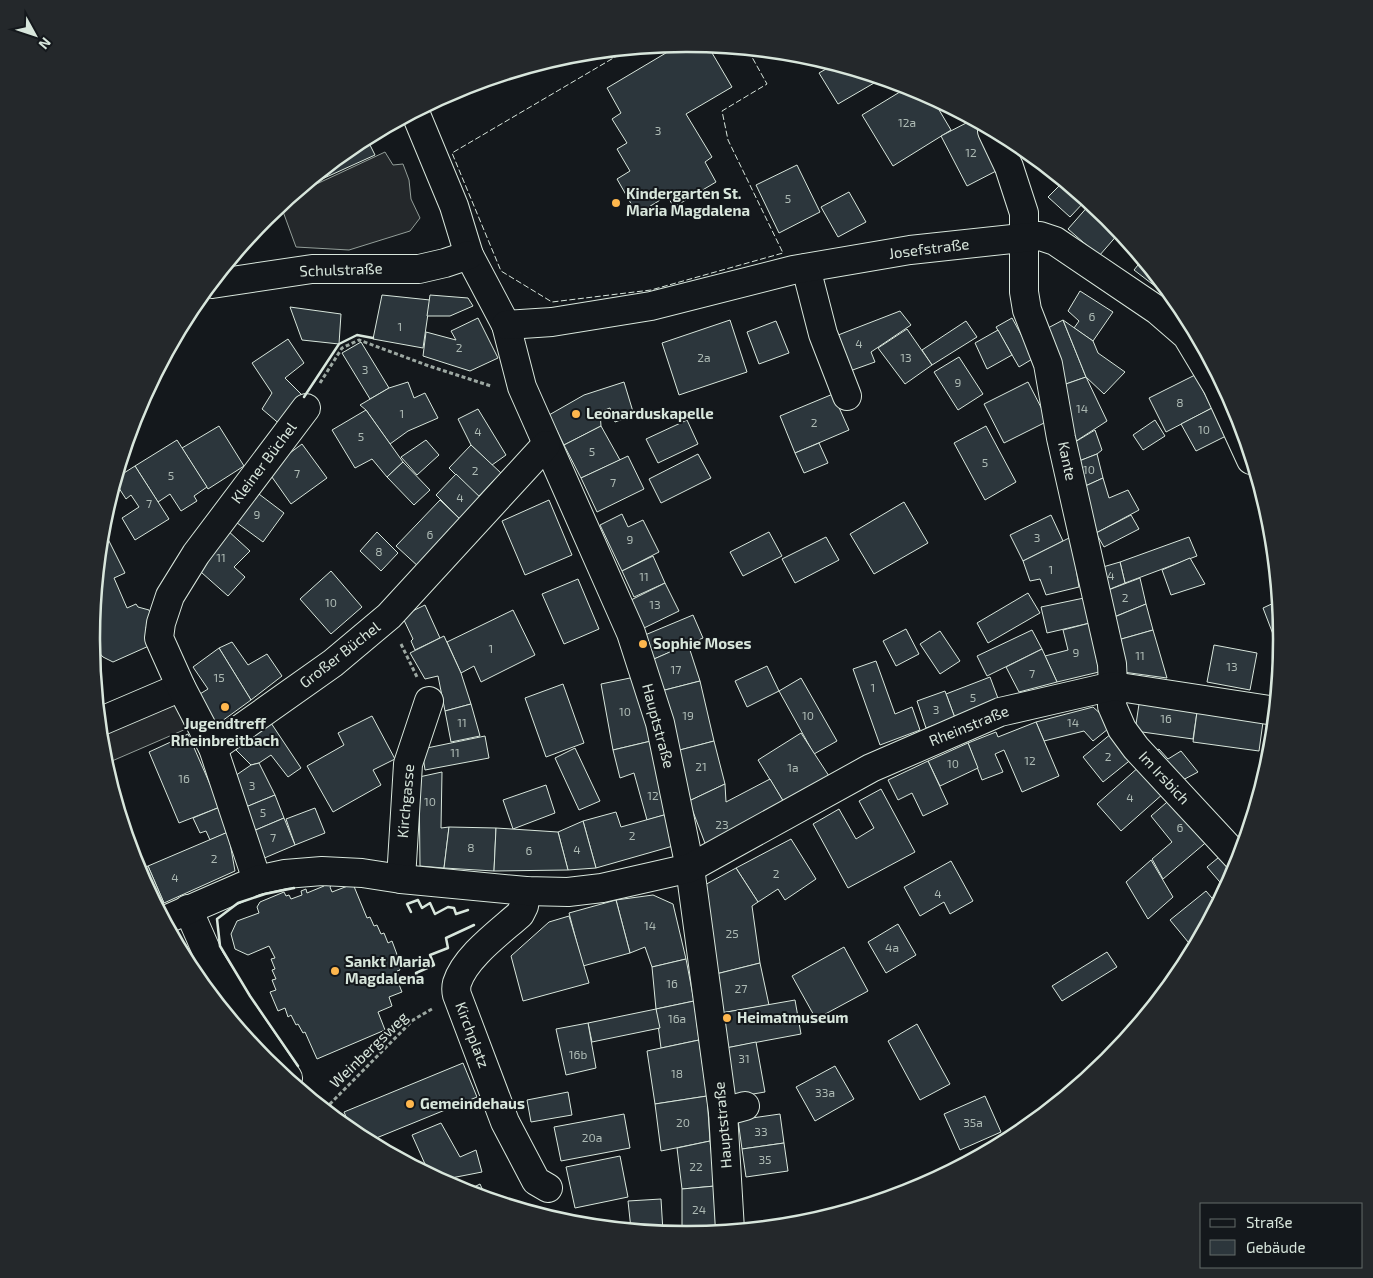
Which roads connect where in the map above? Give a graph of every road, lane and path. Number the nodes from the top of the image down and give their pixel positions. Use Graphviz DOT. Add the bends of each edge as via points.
graph roads {
  1 [pos="418,118"];
  2 [pos="997,142"];
  3 [pos="1025,237"];
  4 [pos="469,255"];
  5 [pos="806,268"];
  6 [pos="221,282"];
  7 [pos="506,326"];
  8 [pos="1184,330"];
  9 [pos="522,388"];
  10 [pos="847,396"];
  11 [pos="306,408"];
  12 [pos="550,451"];
  13 [pos="389,616"];
  14 [pos="1113,686"];
  15 [pos="181,687"];
  16 [pos="429,701"];
  17 [pos="1269,710"];
  18 [pos="106,719"];
  19 [pos="213,748"];
  20 [pos="1232,852"];
  21 [pos="690,868"];
  22 [pos="401,879"];
  23 [pos="257,880"];
  24 [pos="526,891"];
  25 [pos="177,914"];
  26 [pos="457,995"];
  27 [pos="269,1051"];
  28 [pos="330,1104"];
  29 [pos="548,1188"];
  30 [pos="730,1223"];
  1 -- 4 [label="street, Hauptstraße" via="454,206"];
  2 -- 3 [label="street, Kante" via="1024,213"];
  3 -- 5 [label="street, Josefstraße" via="910,250"];
  3 -- 8 [label="street, Josefstraße" via="1040,236 1055,241"];
  3 -- 14 [label="street, Kante" via="1024,292 1027,310 1048,364 1112,664"];
  4 -- 6 [label="street, Schulstraße" via="419,269 312,269"];
  4 -- 7 [label="street, Hauptstraße"];
  5 -- 7 [label="street, Josefstraße" via="651,306"];
  5 -- 10 [label="street" via="823,334"];
  7 -- 9 [label="street, Hauptstraße"];
  9 -- 11 [label="path, Kleiner Büchel" via="500,389 359,340 342,348"];
  9 -- 12 [label="street, Hauptstraße"];
  11 -- 15 [label="street, Kleiner Büchel" via="196,554 170,596 159,638"];
  12 -- 13 [label="street, Großer Büchel"];
  12 -- 21 [label="street, Hauptstraße" via="631,632 660,723"];
  13 -- 16 [label="path"];
  13 -- 19 [label="street, Großer Büchel" via="333,663"];
  14 -- 17 [label="street, Rheinstraße"];
  14 -- 20 [label="street, Im Irsbich" via="1112,706 1122,729"];
  14 -- 21 [label="street, Rheinstraße" via="1000,712 871,768"];
  15 -- 18 [label="street"];
  15 -- 19 [label="street, Kleiner Büchel"];
  16 -- 22 [label="street, Kirchgasse" via="408,764"];
  19 -- 23 [label="street"];
  21 -- 24 [label="street" via="602,888 568,892"];
  21 -- 30 [label="street, Hauptstraße" via="734,1109"];
  22 -- 23 [label="street" via="322,871"];
  22 -- 24 [label="street"];
  23 -- 25 [label="street"];
  24 -- 26 [label="street, Kirchplatz" via="520,914 463,970 456,985"];
  25 -- 27 [label="street"];
  26 -- 28 [label="path, Weinbergsweg" via="413,1020"];
  26 -- 29 [label="street, Kirchplatz" via="505,1122 536,1181"];
}
